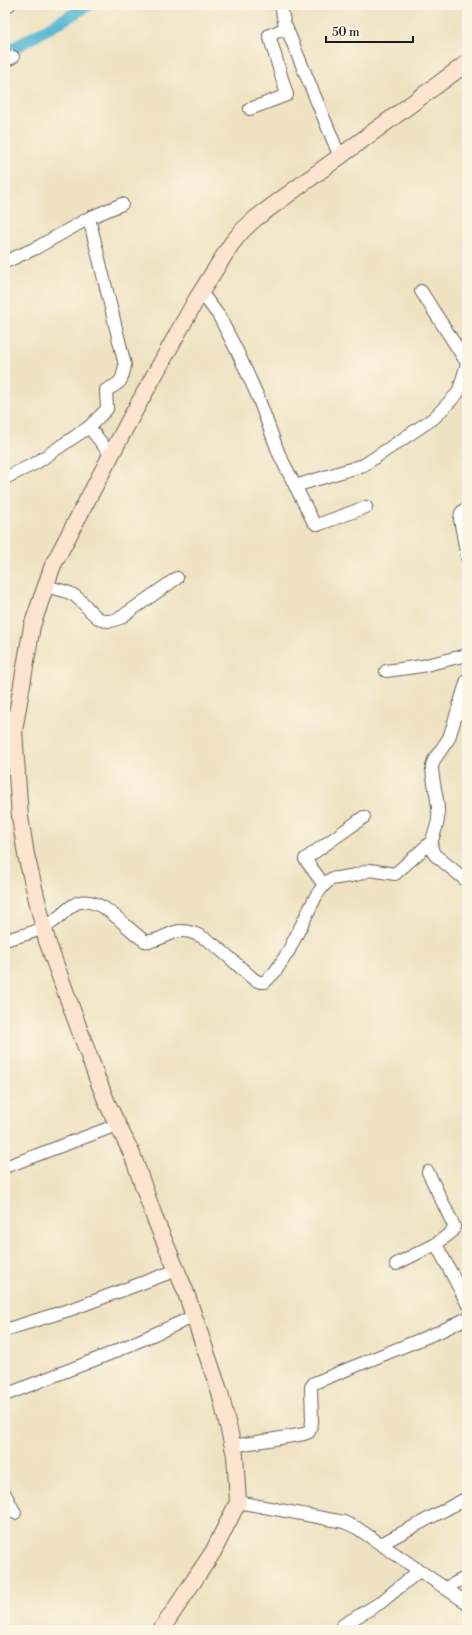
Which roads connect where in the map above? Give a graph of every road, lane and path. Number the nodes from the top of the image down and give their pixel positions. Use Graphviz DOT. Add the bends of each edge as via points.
graph roads {
  1 [pos="9,5"];
  2 [pos="282,5"];
  3 [pos="5,8"];
  4 [pos="287,28"];
  5 [pos="467,63"];
  6 [pos="250,108"];
  7 [pos="340,157"];
  8 [pos="122,204"];
  9 [pos="89,218"];
  10 [pos="5,262"];
  11 [pos="421,291"];
  12 [pos="201,292"];
  13 [pos="467,363"];
  14 [pos="89,427"];
  15 [pos="111,454"];
  16 [pos="5,478"];
  17 [pos="295,486"];
  18 [pos="366,507"];
  19 [pos="467,507"];
  20 [pos="467,557"];
  21 [pos="177,578"];
  22 [pos="45,586"];
  23 [pos="467,655"];
  24 [pos="386,670"];
  25 [pos="467,680"];
  26 [pos="10,732"];
  27 [pos="364,817"];
  28 [pos="431,842"];
  29 [pos="467,881"];
  30 [pos="324,885"];
  31 [pos="44,928"];
  32 [pos="5,940"];
  33 [pos="118,1125"];
  34 [pos="5,1168"];
  35 [pos="428,1172"];
  36 [pos="436,1244"];
  37 [pos="396,1264"];
  38 [pos="177,1270"];
  39 [pos="467,1303"];
  40 [pos="195,1316"];
  41 [pos="467,1318"];
  42 [pos="5,1330"];
  43 [pos="5,1395"];
  44 [pos="234,1446"];
  45 [pos="5,1494"];
  46 [pos="467,1498"];
  47 [pos="238,1502"];
  48 [pos="15,1513"];
  49 [pos="381,1544"];
  50 [pos="419,1571"];
  51 [pos="467,1577"];
  52 [pos="445,1588"];
  53 [pos="467,1603"];
  54 [pos="161,1630"];
  55 [pos="339,1630"];
  1 -- 3 [label="street"];
  2 -- 4 [label="street"];
  4 -- 6 [label="street" via="269,35 287,95"];
  4 -- 7 [label="street"];
  5 -- 7 [label="street"];
  7 -- 12 [label="street" via="243,230"];
  8 -- 9 [label="street"];
  9 -- 10 [label="street"];
  9 -- 14 [label="street" via="125,365 123,380 106,390 107,409"];
  11 -- 13 [label="street"];
  12 -- 15 [label="street"];
  12 -- 17 [label="street" via="219,316 238,353 260,402 276,448"];
  13 -- 17 [label="street" via="458,393 434,418 364,465"];
  14 -- 15 [label="street"];
  14 -- 16 [label="street" via="36,463"];
  15 -- 22 [label="street" via="53,565"];
  17 -- 18 [label="street" via="316,524"];
  19 -- 20 [label="street" via="460,519"];
  21 -- 22 [label="street" via="112,622 98,619 73,595"];
  22 -- 26 [label="street" via="32,626"];
  23 -- 24 [label="street" via="422,666"];
  25 -- 28 [label="street" via="449,738 432,766 439,811"];
  26 -- 31 [label="street" via="26,855"];
  27 -- 30 [label="street" via="305,859"];
  28 -- 29 [label="street" via="435,855"];
  28 -- 30 [label="street" via="395,874 370,870 356,875 336,877"];
  30 -- 31 [label="street" via="288,952 265,982 255,980 199,935 182,931 145,941 110,912 91,902 75,903"];
  31 -- 32 [label="street"];
  31 -- 33 [label="street" via="97,1078"];
  33 -- 34 [label="street"];
  33 -- 38 [label="street" via="132,1154 155,1219"];
  35 -- 36 [label="street" via="454,1226 453,1231"];
  36 -- 37 [label="street"];
  36 -- 39 [label="street"];
  38 -- 40 [label="street"];
  38 -- 42 [label="street" via="75,1308"];
  40 -- 43 [label="street" via="107,1355"];
  40 -- 44 [label="street"];
  41 -- 44 [label="street" via="314,1383 311,1387 312,1422 309,1432"];
  44 -- 47 [label="street"];
  45 -- 48 [label="street"];
  46 -- 49 [label="street"];
  47 -- 49 [label="street" via="344,1522 366,1532"];
  47 -- 54 [label="street" via="213,1552"];
  49 -- 50 [label="street"];
  50 -- 52 [label="street"];
  50 -- 55 [label="street" via="380,1603"];
  51 -- 52 [label="street"];
  52 -- 53 [label="street"];
}
